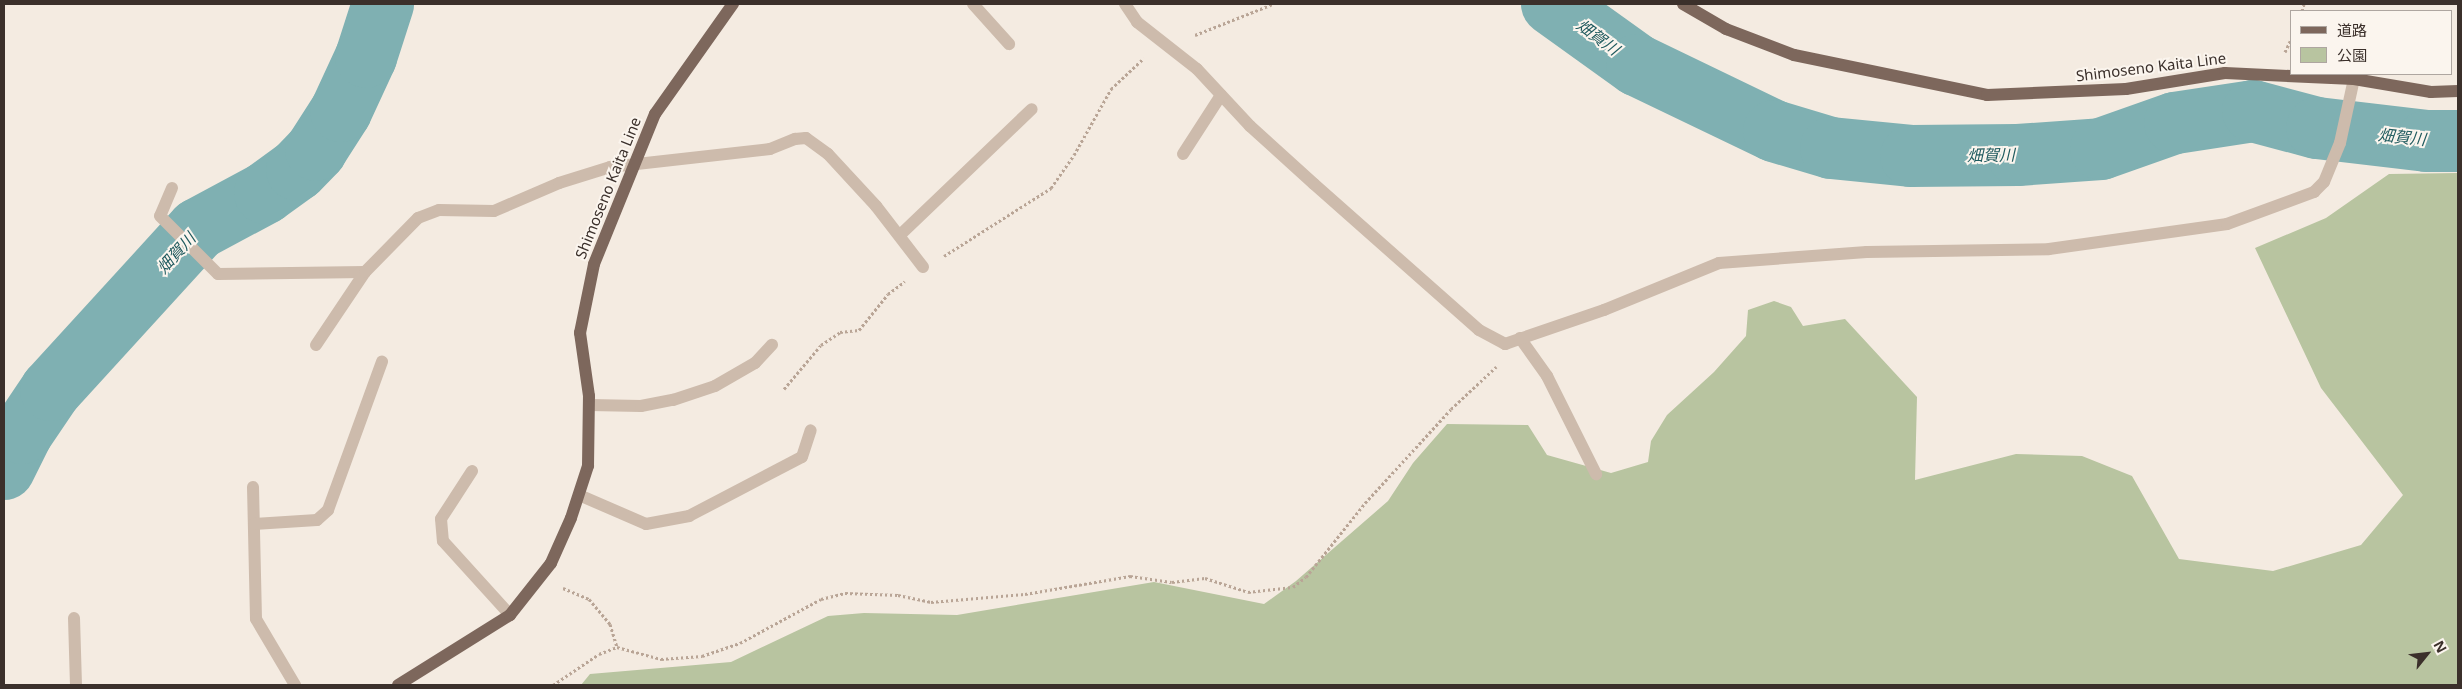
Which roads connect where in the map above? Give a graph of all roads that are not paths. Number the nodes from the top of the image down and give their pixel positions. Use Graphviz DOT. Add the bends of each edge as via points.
graph roads {
  1 [pos="733,4"];
  2 [pos="973,4"];
  3 [pos="1125,4"];
  4 [pos="1683,4"];
  5 [pos="1009,44"];
  6 [pos="2354,80"];
  7 [pos="2458,91"];
  8 [pos="1221,95"];
  9 [pos="1032,109"];
  10 [pos="1183,154"];
  11 [pos="632,165"];
  12 [pos="172,188"];
  13 [pos="900,235"];
  14 [pos="923,266"];
  15 [pos="365,272"];
  16 [pos="1520,338"];
  17 [pos="316,345"];
  18 [pos="772,345"];
  19 [pos="382,362"];
  20 [pos="590,405"];
  21 [pos="811,430"];
  22 [pos="472,471"];
  23 [pos="1596,474"];
  24 [pos="253,487"];
  25 [pos="579,495"];
  26 [pos="254,524"];
  27 [pos="510,615"];
  28 [pos="74,618"];
  29 [pos="76,685"];
  30 [pos="295,685"];
  31 [pos="398,685"];
  1 -- 11 [label="main road, Shimoseno Kaita Line" via="655,114"];
  2 -- 5 [label="street"];
  3 -- 8 [label="street" via="1137,22 1197,69"];
  4 -- 6 [label="main road, Shimoseno Kaita Line" via="1726,29 1794,55 1987,94 2126,89 2225,73"];
  6 -- 7 [label="main road, Shimoseno Kaita Line" via="2431,92"];
  6 -- 16 [label="street" via="2340,143 2324,182 2314,192 2227,224 2049,249 1867,252 1719,263 1604,310"];
  8 -- 10 [label="street"];
  8 -- 16 [label="street" via="1257,132 1479,330 1505,344"];
  9 -- 13 [label="street"];
  11 -- 13 [label="street" via="716,152 770,149 806,138 828,154"];
  11 -- 15 [label="street" via="610,167 568,180 494,211 439,210 425,216 387,247"];
  11 -- 20 [label="main road, Shimoseno Kaita Line" via="594,264 580,334"];
  12 -- 15 [label="street" via="159,212 202,259 223,275"];
  13 -- 14 [label="street"];
  15 -- 17 [label="street"];
  16 -- 23 [label="street" via="1547,376"];
  18 -- 20 [label="street" via="755,364 715,386 682,398 642,406"];
  19 -- 26 [label="street" via="328,510 317,520"];
  20 -- 25 [label="main road, Shimoseno Kaita Line" via="588,466"];
  21 -- 25 [label="street" via="802,457 689,516 646,524"];
  22 -- 27 [label="street" via="441,519 443,541"];
  24 -- 26 [label="street"];
  25 -- 27 [label="main road, Shimoseno Kaita Line" via="551,563"];
  26 -- 30 [label="street" via="256,619"];
  27 -- 31 [label="main road, Shimoseno Kaita Line"];
  28 -- 29 [label="street"];
}
